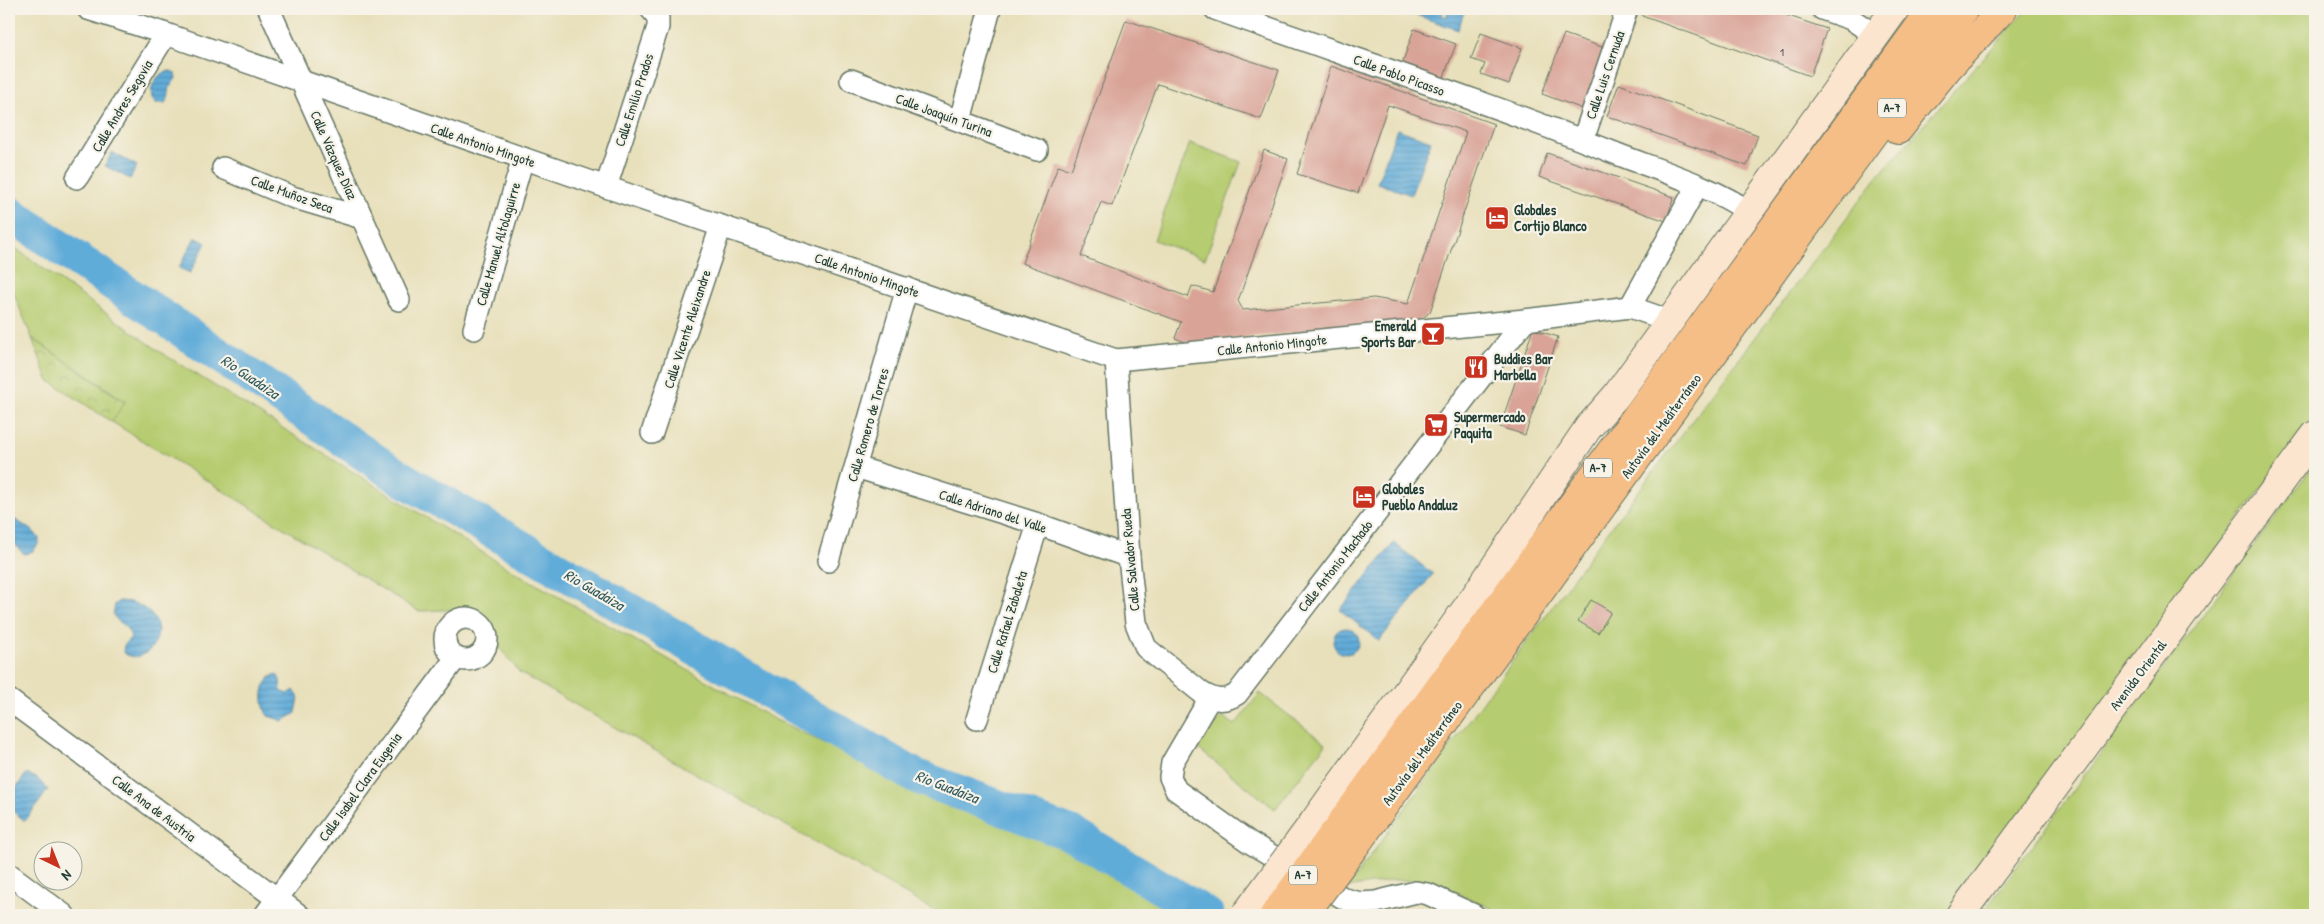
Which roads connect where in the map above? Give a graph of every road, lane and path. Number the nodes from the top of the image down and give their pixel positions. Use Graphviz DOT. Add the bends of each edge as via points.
graph roads {
  1 [pos="88,9"];
  2 [pos="269,9"];
  3 [pos="990,9"];
  4 [pos="1215,9"];
  5 [pos="1627,9"];
  6 [pos="1822,9"];
  7 [pos="1895,9"];
  8 [pos="1911,9"];
  9 [pos="1932,9"];
  10 [pos="1964,9"];
  11 [pos="2003,9"];
  12 [pos="654,11"];
  13 [pos="166,34"];
  14 [pos="1875,35"];
  15 [pos="851,80"];
  16 [pos="302,83"];
  17 [pos="1864,104"];
  18 [pos="960,120"];
  19 [pos="1583,140"];
  20 [pos="1037,150"];
  21 [pos="523,158"];
  22 [pos="223,168"];
  23 [pos="77,178"];
  24 [pos="1697,186"];
  25 [pos="606,188"];
  26 [pos="1821,207"];
  27 [pos="1748,212"];
  28 [pos="362,218"];
  29 [pos="721,226"];
  30 [pos="907,288"];
  31 [pos="399,300"];
  32 [pos="1630,307"];
  33 [pos="1525,320"];
  34 [pos="1668,325"];
  35 [pos="474,329"];
  36 [pos="1116,360"];
  37 [pos="652,433"];
  38 [pos="2315,435"];
  39 [pos="856,467"];
  40 [pos="1038,524"];
  41 [pos="1129,556"];
  42 [pos="828,561"];
  43 [pos="456,658"];
  44 [pos="1210,698"];
  45 [pos="9,700"];
  46 [pos="977,719"];
  47 [pos="1333,834"];
  48 [pos="9,874"];
  49 [pos="271,907"];
  50 [pos="64,915"];
  51 [pos="299,915"];
  52 [pos="1245,915"];
  53 [pos="1274,915"];
  54 [pos="1304,915"];
  55 [pos="1474,915"];
  56 [pos="1960,915"];
  1 -- 13 [label="street, Calle Antonio Mingote"];
  2 -- 16 [label="street, Calle Vázquez Díaz"];
  3 -- 18 [label="street"];
  4 -- 19 [label="street, Calle Pablo Picasso"];
  5 -- 19 [label="street, Calle Luis Cernuda"];
  6 -- 14 [label="street" via="1851,19"];
  7 -- 14 [label="street"];
  8 -- 17 [label="highway" via="1886,49"];
  9 -- 17 [label="highway, Autovía del Mediterráneo / A-7"];
  10 -- 26 [label="highway, Autovía del Mediterráneo / A-7"];
  11 -- 26 [label="highway" via="1948,68 1866,170"];
  12 -- 25 [label="street, Calle Emilio Prados" via="658,26"];
  13 -- 16 [label="street, Calle Antonio Mingote"];
  13 -- 23 [label="street, Calle Andres Segovia"];
  14 -- 27 [label="street"];
  15 -- 18 [label="street, Calle Joaquín Turina"];
  16 -- 21 [label="street, Calle Antonio Mingote"];
  16 -- 28 [label="street, Calle Vázquez Díaz"];
  17 -- 47 [label="highway, Autovía del Mediterráneo / A-7"];
  18 -- 20 [label="street, Calle Joaquín Turina"];
  19 -- 24 [label="street, Calle Pablo Picasso"];
  21 -- 25 [label="street, Calle Antonio Mingote"];
  21 -- 35 [label="street, Calle Manuel Altolaguirre"];
  22 -- 28 [label="street, Calle Muñoz Seca" via="292,197"];
  24 -- 27 [label="street, Calle Pablo Picasso"];
  24 -- 32 [label="street"];
  25 -- 29 [label="street, Calle Antonio Mingote"];
  26 -- 47 [label="highway, Autovía del Mediterráneo / A-7"];
  27 -- 34 [label="street"];
  28 -- 31 [label="street, Calle Vázquez Díaz"];
  29 -- 30 [label="street, Calle Antonio Mingote"];
  29 -- 37 [label="street, Calle Vicente Aleixandre"];
  30 -- 36 [label="street, Calle Antonio Mingote"];
  30 -- 39 [label="street, Calle Romero de Torres"];
  32 -- 33 [label="street, Calle Antonio Mingote"];
  32 -- 34 [label="street, Calle Antonio Mingote" via="1656,316"];
  33 -- 36 [label="street, Calle Antonio Mingote"];
  33 -- 44 [label="street, Calle Antonio Machado" via="1237,694 1223,701"];
  34 -- 47 [label="street" via="1588,428 1473,599"];
  36 -- 41 [label="street, Calle Salvador Rueda"];
  38 -- 56 [label="street, Avenida Oriental"];
  39 -- 40 [label="street, Calle Adriano del Valle"];
  39 -- 42 [label="street, Calle Romero de Torres"];
  40 -- 41 [label="street, Calle Adriano del Valle"];
  40 -- 46 [label="street, Calle Rafael Zabaleta"];
  41 -- 44 [label="street, Calle Salvador Rueda" via="1136,622 1146,648"];
  43 -- 49 [label="street, Calle Isabel Clara Eugenia"];
  44 -- 55 [label="street" via="1172,763 1170,777 1176,790 1249,842 1345,899 1360,903 1376,902 1416,892 1428,894"];
  45 -- 49 [label="street, Calle Ana de Austria"];
  47 -- 52 [label="street, bridge"];
  47 -- 53 [label="highway, Autovía del Mediterráneo / A-7, bridge"];
  47 -- 54 [label="highway, Autovía del Mediterráneo / A-7, bridge"];
  48 -- 50 [label="street"];
  49 -- 51 [label="street, Calle Ana de Austria"];
}
